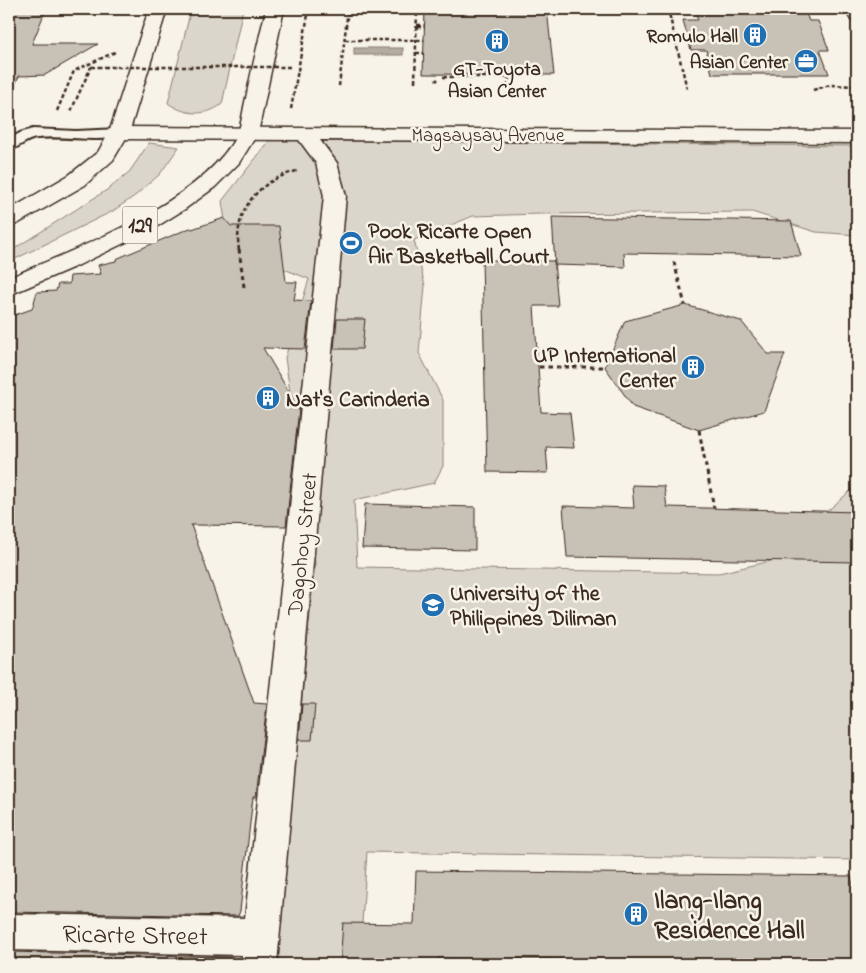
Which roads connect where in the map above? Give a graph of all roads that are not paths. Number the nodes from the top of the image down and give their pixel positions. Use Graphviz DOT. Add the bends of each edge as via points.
graph roads {
  1 [pos="275,9"];
  2 [pos="854,9"];
  3 [pos="154,14"];
  4 [pos="857,16"];
  5 [pos="119,133"];
  6 [pos="248,133"];
  7 [pos="295,133"];
  8 [pos="857,136"];
  9 [pos="9,146"];
  10 [pos="9,220"];
  11 [pos="9,287"];
  12 [pos="9,932"];
  13 [pos="261,951"];
  1 -- 6 [label="street, 129"];
  2 -- 4 [label="street"];
  3 -- 5 [label="street"];
  5 -- 6 [label="street, Magsaysay Avenue"];
  5 -- 9 [label="lane" via="75,135 38,132 19,137"];
  5 -- 10 [label="street" via="106,156 95,167"];
  6 -- 7 [label="street, Magsaysay Avenue"];
  6 -- 11 [label="street, 129" via="242,148 222,172 201,189 122,234"];
  7 -- 8 [label="street, Magsaysay Avenue"];
  7 -- 13 [label="street, Dagohoy Street" via="326,163 335,196"];
  12 -- 13 [label="street, Ricarte Street"];
}
